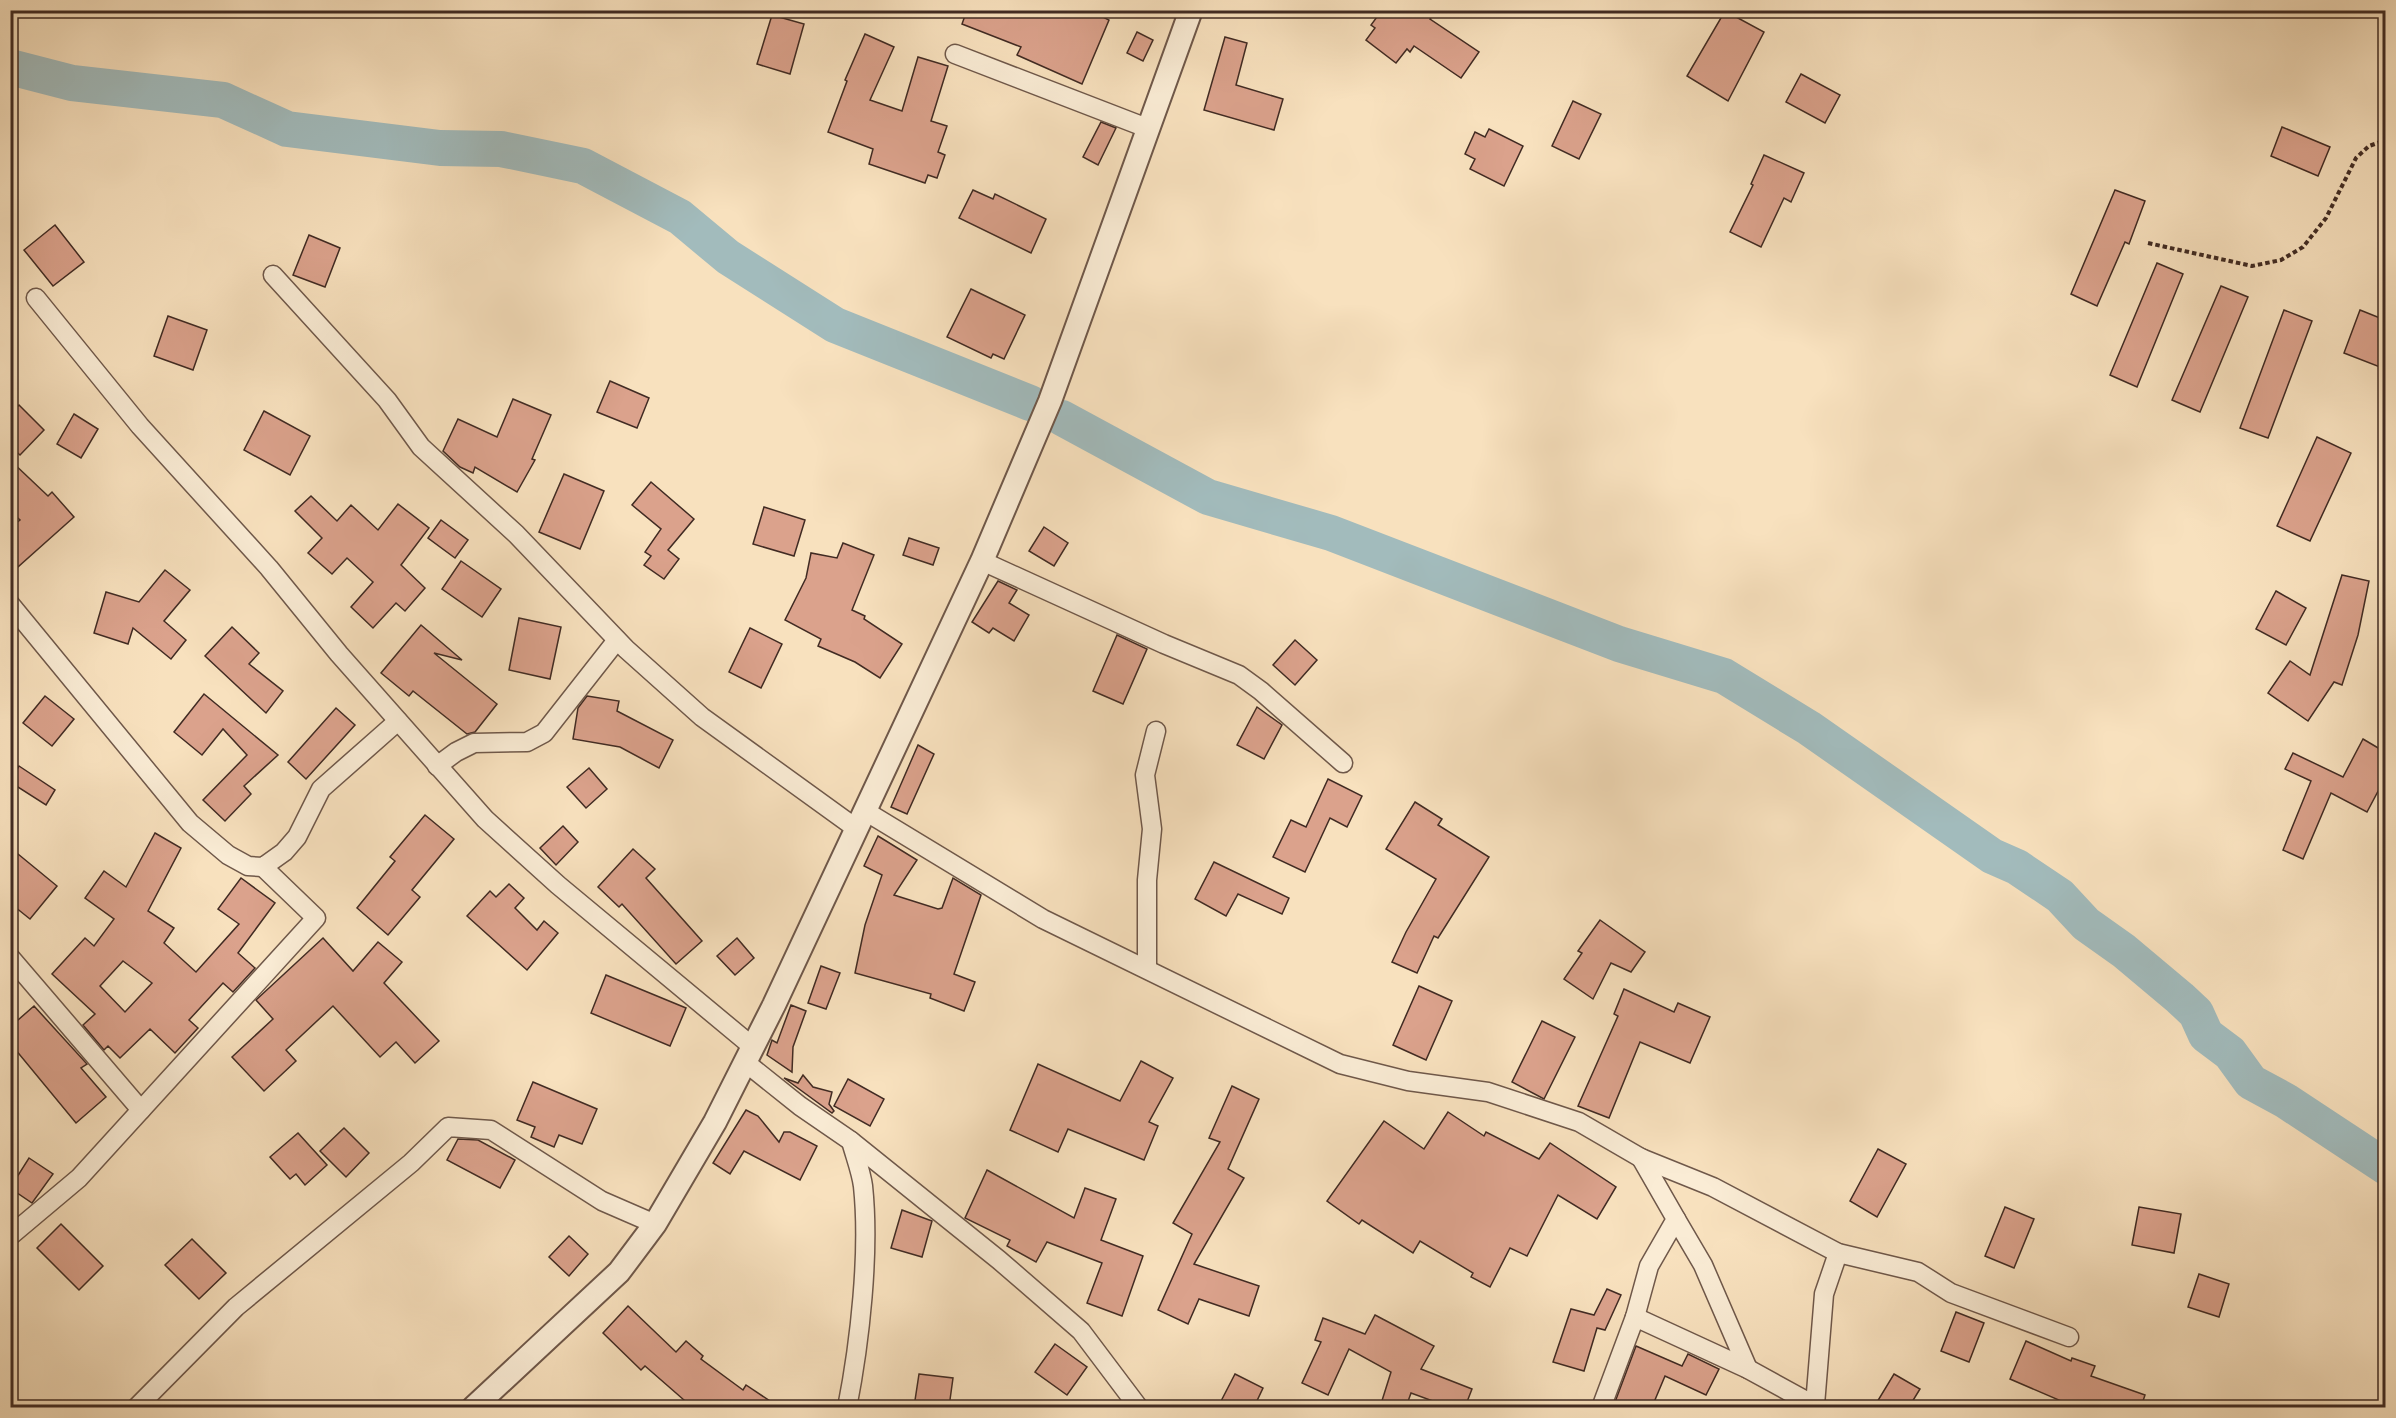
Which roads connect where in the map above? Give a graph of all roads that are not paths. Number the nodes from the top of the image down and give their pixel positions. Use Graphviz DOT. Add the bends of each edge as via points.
graph roads {
  1 [pos="1191,10"];
  2 [pos="955,54"];
  3 [pos="1147,128"];
  4 [pos="273,275"];
  5 [pos="36,298"];
  6 [pos="982,561"];
  7 [pos="10,604"];
  8 [pos="617,640"];
  9 [pos="398,721"];
  10 [pos="1156,731"];
  11 [pos="1343,763"];
  12 [pos="437,766"];
  13 [pos="861,820"];
  14 [pos="263,867"];
  15 [pos="10,957"];
  16 [pos="1147,969"];
  17 [pos="749,1054"];
  18 [pos="141,1110"];
  19 [pos="851,1141"];
  20 [pos="1641,1158"];
  21 [pos="1676,1219"];
  22 [pos="654,1224"];
  23 [pos="10,1236"];
  24 [pos="1838,1253"];
  25 [pos="1635,1317"];
  26 [pos="2069,1337"];
  27 [pos="1748,1369"];
  28 [pos="1817,1406"];
  29 [pos="136,1407"];
  30 [pos="473,1407"];
  31 [pos="847,1407"];
  32 [pos="1139,1407"];
  33 [pos="1601,1407"];
  1 -- 3 [label="street"];
  2 -- 3 [label="street"];
  3 -- 6 [label="street" via="1050,401"];
  4 -- 8 [label="street" via="387,400 421,447 516,534"];
  5 -- 9 [label="street" via="140,426 269,568"];
  6 -- 11 [label="street" via="1239,675"];
  6 -- 13 [label="street"];
  7 -- 14 [label="street" via="190,823 228,855 248,866"];
  8 -- 12 [label="street" via="544,733 527,742 474,743"];
  8 -- 13 [label="street" via="702,717"];
  9 -- 12 [label="street"];
  9 -- 14 [label="street" via="321,789 297,837"];
  10 -- 16 [label="street" via="1145,775 1152,829 1147,880"];
  12 -- 17 [label="street" via="485,819"];
  13 -- 16 [label="street" via="1043,919"];
  13 -- 17 [label="street"];
  14 -- 18 [label="street" via="316,918"];
  15 -- 18 [label="street"];
  16 -- 20 [label="street" via="1340,1064 1408,1081 1488,1092 1579,1122"];
  17 -- 19 [label="street" via="800,1106"];
  17 -- 22 [label="street"];
  18 -- 23 [label="street" via="79,1178"];
  19 -- 31 [label="street" via="862,1184 865,1225 856,1360"];
  19 -- 32 [label="street" via="1082,1331"];
  20 -- 21 [label="street"];
  20 -- 24 [label="street" via="1713,1187"];
  21 -- 25 [label="street" via="1649,1266"];
  21 -- 27 [label="street" via="1703,1265"];
  22 -- 29 [label="street" via="602,1200 491,1130 448,1127 411,1163 236,1307"];
  22 -- 30 [label="street" via="619,1272"];
  24 -- 26 [label="street" via="1918,1272 1951,1293"];
  24 -- 28 [label="street" via="1824,1294"];
  25 -- 27 [label="street"];
  25 -- 33 [label="street"];
  27 -- 28 [label="street"];
}
